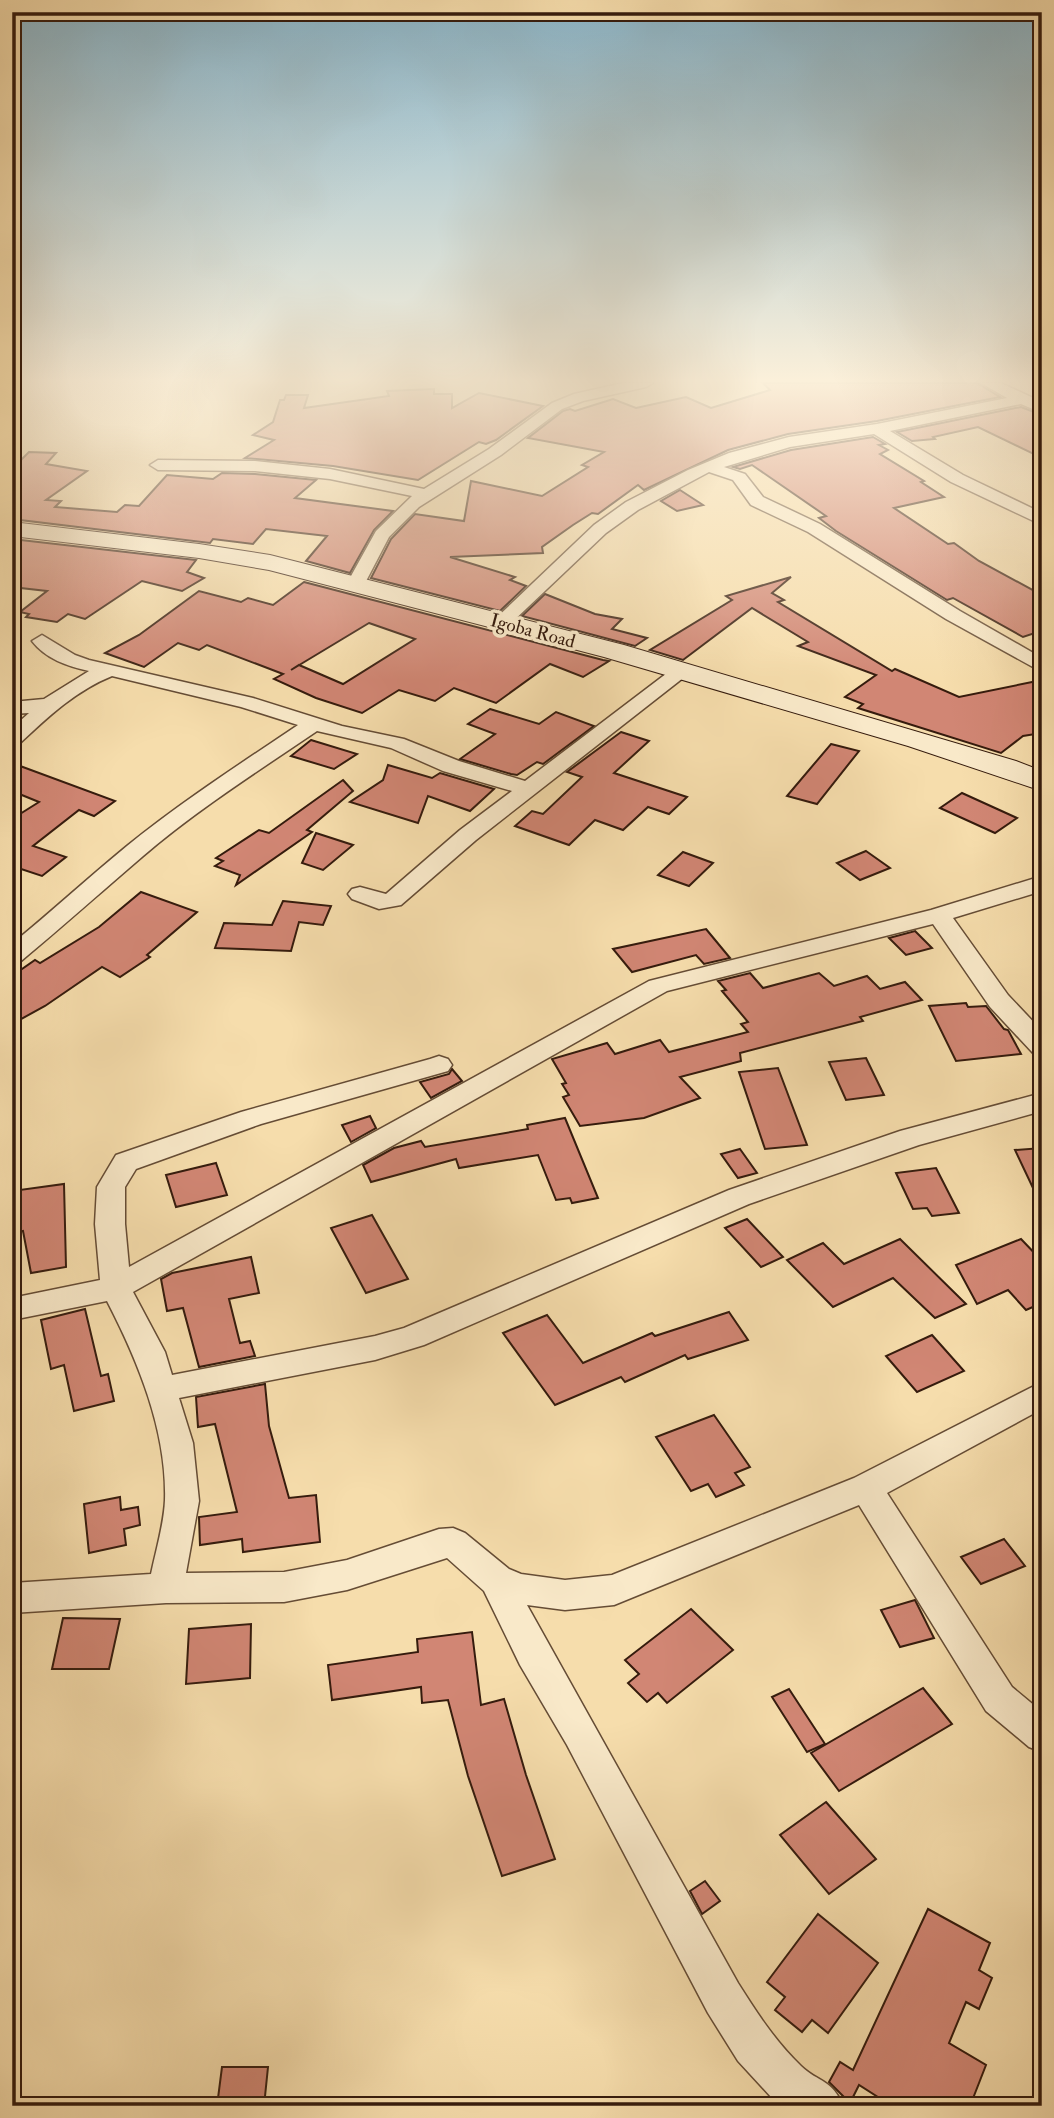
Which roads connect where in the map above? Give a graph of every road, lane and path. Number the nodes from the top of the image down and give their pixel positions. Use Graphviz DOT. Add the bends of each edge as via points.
graph roads {
  1 [pos="373,482"];
  2 [pos="446,482"];
  3 [pos="680,482"];
  4 [pos="743,482"];
  5 [pos="966,482"];
  6 [pos="426,494"];
  7 [pos="1042,520"];
  8 [pos="12,529"];
  9 [pos="355,585"];
  10 [pos="501,622"];
  11 [pos="42,641"];
  12 [pos="1042,666"];
  13 [pos="107,671"];
  14 [pos="682,671"];
  15 [pos="49,705"];
  16 [pos="12,708"];
  17 [pos="313,724"];
  18 [pos="12,740"];
  19 [pos="1042,782"];
  20 [pos="530,789"];
  21 [pos="1042,883"];
  22 [pos="360,894"];
  23 [pos="939,915"];
  24 [pos="12,956"];
  25 [pos="1042,1047"];
  26 [pos="439,1065"];
  27 [pos="1042,1102"];
  28 [pos="117,1288"];
  29 [pos="12,1309"];
  30 [pos="162,1389"];
  31 [pos="1042,1394"];
  32 [pos="866,1488"];
  33 [pos="497,1580"];
  34 [pos="166,1588"];
  35 [pos="12,1598"];
  36 [pos="1042,1735"];
  37 [pos="821,2106"];
  1 -- 6 [label="street"];
  2 -- 6 [label="street"];
  3 -- 10 [label="street" via="600,529"];
  4 -- 12 [label="street" via="757,501 814,528"];
  5 -- 7 [label="street"];
  6 -- 9 [label="street" via="382,535"];
  8 -- 9 [label="street, Igoba Road" via="230,556"];
  9 -- 10 [label="street, Igoba Road"];
  10 -- 14 [label="street, Igoba Road"];
  11 -- 13 [label="street" via="52,652"];
  13 -- 15 [label="street"];
  13 -- 17 [label="street" via="246,702"];
  14 -- 19 [label="street, Igoba Road" via="993,763"];
  14 -- 20 [label="street"];
  15 -- 16 [label="street"];
  15 -- 18 [label="street"];
  17 -- 20 [label="street" via="397,743 452,766"];
  17 -- 24 [label="street" via="135,851"];
  20 -- 22 [label="street" via="393,900 379,902"];
  21 -- 23 [label="street"];
  23 -- 25 [label="street" via="999,1001"];
  23 -- 28 [label="street" via="659,986"];
  26 -- 28 [label="street" via="251,1118 126,1162 111,1187"];
  27 -- 30 [label="street" via="910,1138 739,1197 414,1338"];
  28 -- 29 [label="street"];
  28 -- 30 [label="street"];
  30 -- 34 [label="street" via="177,1443 181,1501"];
  31 -- 32 [label="street"];
  32 -- 33 [label="street" via="614,1590 565,1595 519,1589"];
  32 -- 36 [label="street" via="999,1699"];
  33 -- 34 [label="street" via="453,1543 318,1582 264,1589"];
  33 -- 37 [label="street" via="533,1654 723,1998 753,2046 787,2083"];
  34 -- 35 [label="street"];
}
